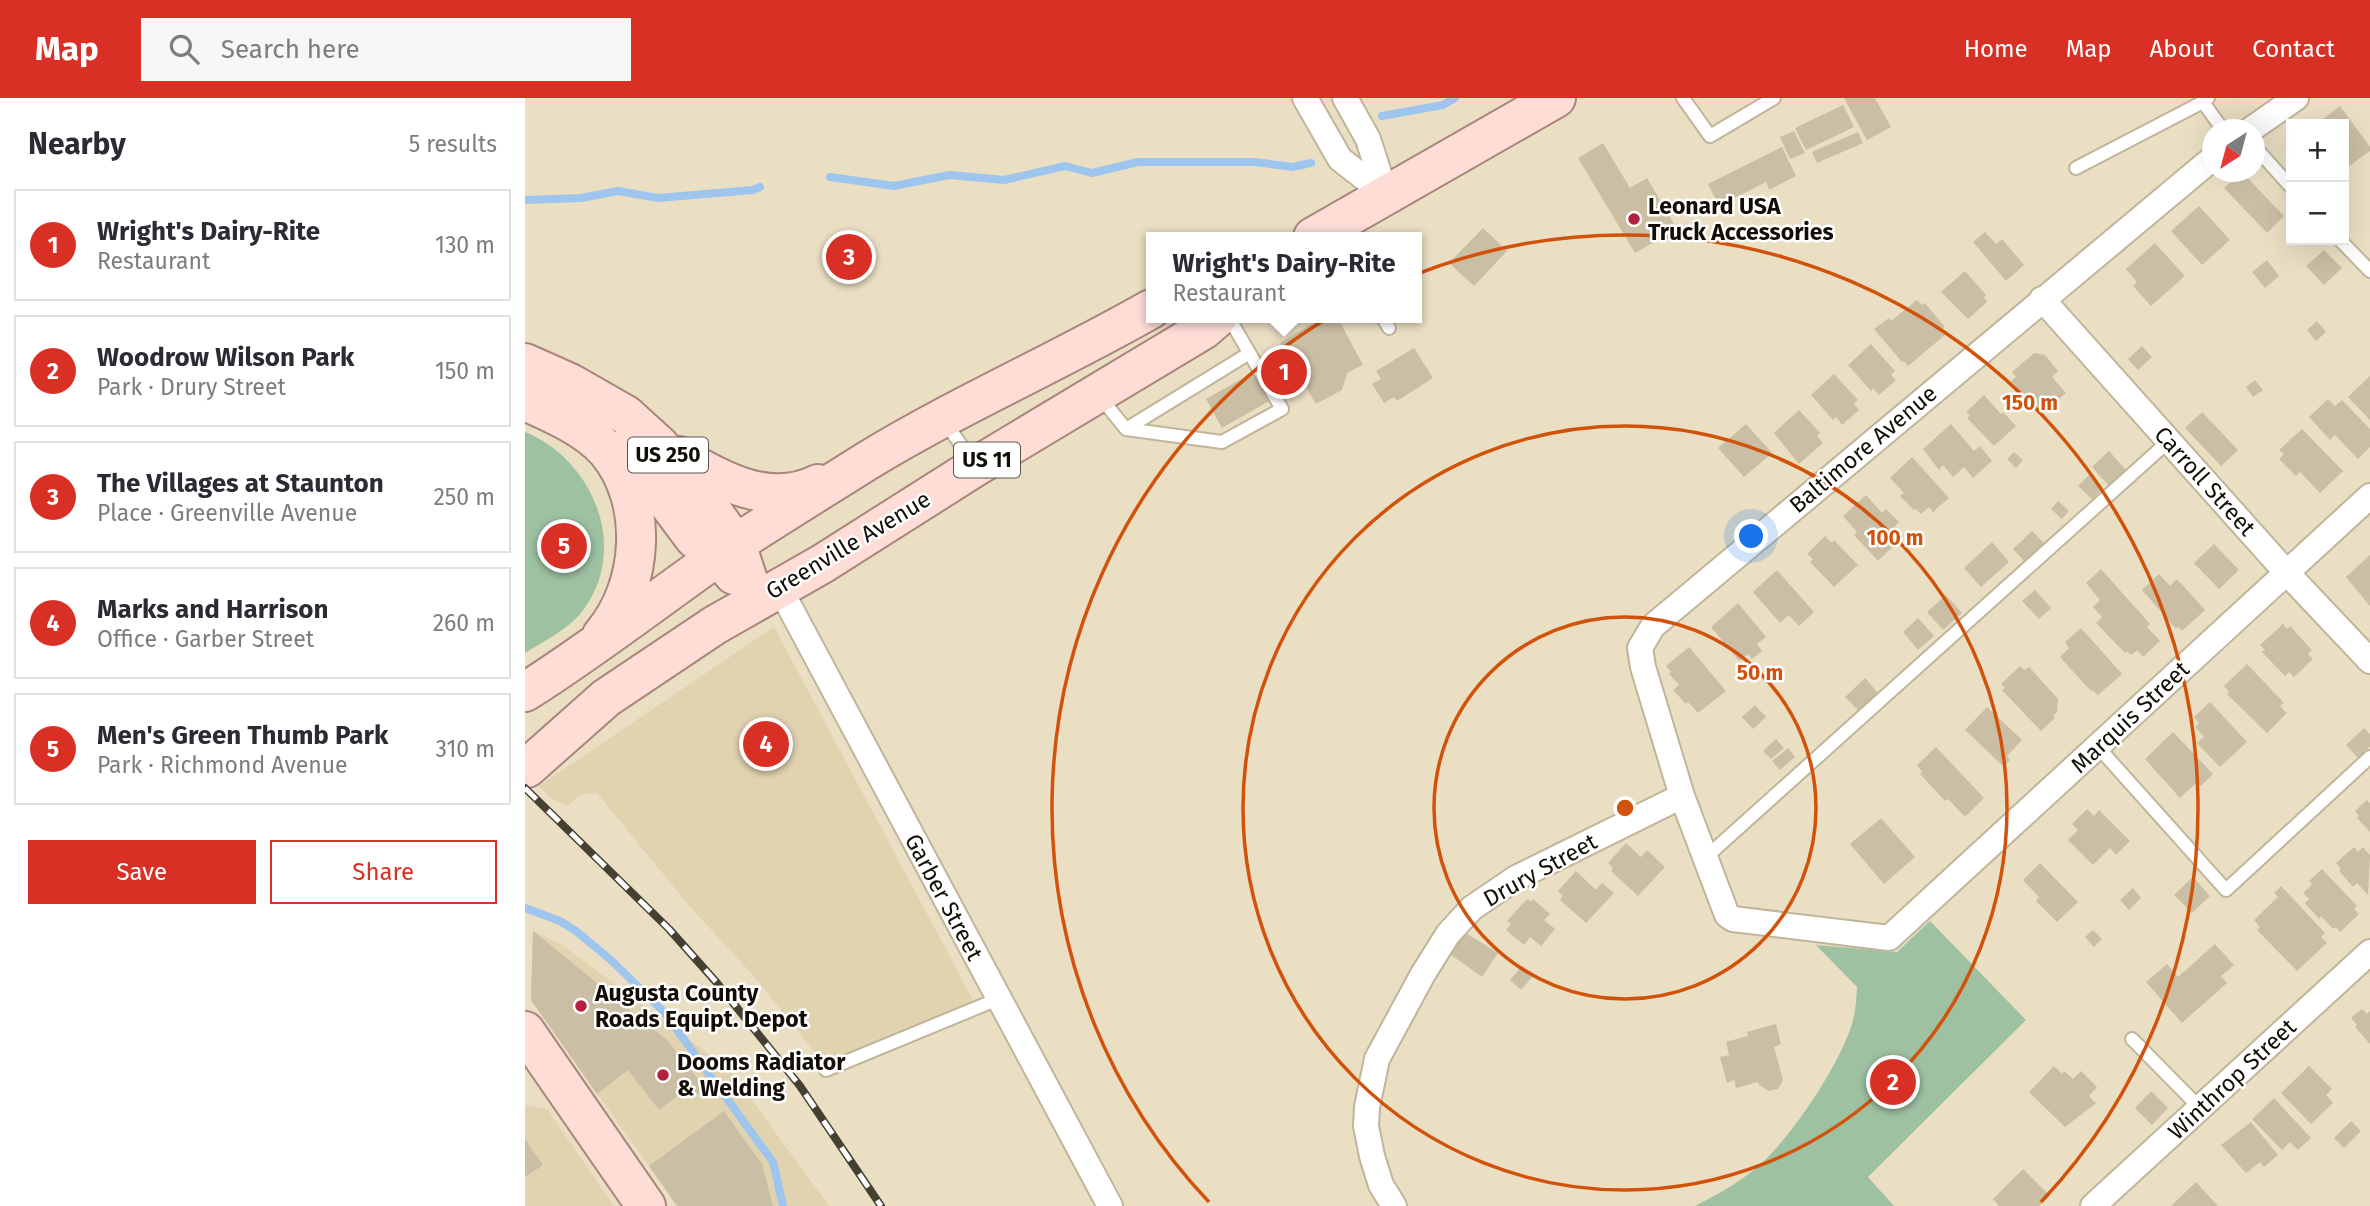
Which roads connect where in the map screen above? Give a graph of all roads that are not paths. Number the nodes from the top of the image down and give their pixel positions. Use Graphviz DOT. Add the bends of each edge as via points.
graph roads {
  1 [pos="1305,98"];
  2 [pos="1345,98"];
  3 [pos="1556,98"];
  4 [pos="1683,98"];
  5 [pos="1774,98"];
  6 [pos="2296,98"];
  7 [pos="2205,100"];
  8 [pos="2216,119"];
  9 [pos="2265,120"];
  10 [pos="2265,158"];
  11 [pos="2202,167"];
  12 [pos="2076,168"];
  13 [pos="2286,182"];
  14 [pos="1386,195"];
  15 [pos="1329,232"];
  16 [pos="2345,245"];
  17 [pos="2370,271"];
  18 [pos="2042,299"];
  19 [pos="1146,312"];
  20 [pos="1211,323"];
  21 [pos="1232,323"];
  22 [pos="1248,354"];
  23 [pos="525,363"];
  24 [pos="1098,394"];
  25 [pos="525,401"];
  26 [pos="942,417"];
  27 [pos="1126,429"];
  28 [pos="596,440"];
  29 [pos="2170,440"];
  30 [pos="659,445"];
  31 [pos="868,461"];
  32 [pos="975,467"];
  33 [pos="2370,496"];
  34 [pos="728,551"];
  35 [pos="2287,572"];
  36 [pos="767,594"];
  37 [pos="584,654"];
  38 [pos="2370,662"];
  39 [pos="525,692"];
  40 [pos="2098,747"];
  41 [pos="2370,757"];
  42 [pos="527,768"];
  43 [pos="1682,796"];
  44 [pos="1705,859"];
  45 [pos="2370,952"];
  46 [pos="998,999"];
  47 [pos="2132,1039"];
  48 [pos="531,1053"];
  49 [pos="826,1070"];
  50 [pos="2200,1108"];
  51 [pos="646,1206"];
  52 [pos="1111,1206"];
  53 [pos="1394,1206"];
  54 [pos="2093,1206"];
  1 -- 14 [label="street" via="1341,159"];
  2 -- 14 [label="street" via="1368,139"];
  3 -- 14 [label="main road"];
  4 -- 5 [label="lane" via="1710,136"];
  6 -- 9 [label="street"];
  7 -- 8 [label="lane"];
  7 -- 12 [label="lane"];
  10 -- 13 [label="lane"];
  11 -- 18 [label="street, Baltimore Avenue"];
  14 -- 15 [label="main road"];
  16 -- 17 [label="lane"];
  18 -- 29 [label="street, Carroll Street"];
  18 -- 43 [label="street, Baltimore Avenue" via="1653,626 1640,654"];
  19 -- 26 [label="main road, US 11"];
  20 -- 24 [label="main road, Greenville Avenue / US 11"];
  21 -- 22 [label="lane"];
  22 -- 27 [label="lane"];
  22 -- 27 [label="lane" via="1282,409 1222,442"];
  23 -- 30 [label="main road, US 250" via="626,415"];
  24 -- 27 [label="lane"];
  24 -- 32 [label="main road, Greenville Avenue / US 11"];
  25 -- 28 [label="main road, US 250"];
  26 -- 31 [label="main road, US 11"];
  26 -- 32 [label="lane"];
  28 -- 34 [label="main road" via="646,476 694,538"];
  28 -- 37 [label="main road, US 250" via="627,486 635,521 635,550 621,604 608,628"];
  29 -- 35 [label="street, Carroll Street"];
  29 -- 44 [label="lane"];
  30 -- 31 [label="main road" via="715,477 776,495 806,490"];
  30 -- 34 [label="main road, US 250" via="692,483"];
  31 -- 34 [label="main road, US 11"];
  32 -- 36 [label="main road, Greenville Avenue / US 11"];
  33 -- 35 [label="street, Marquis Street"];
  34 -- 36 [label="main road, US 250"];
  34 -- 37 [label="main road, US 11"];
  35 -- 38 [label="street, Carroll Street"];
  35 -- 40 [label="street, Marquis Street"];
  36 -- 42 [label="main road, Greenville Avenue / US 11" via="606,698"];
  36 -- 46 [label="street, Garber Street"];
  37 -- 39 [label="main road, US 11"];
  40 -- 41 [label="lane" via="2225,890"];
  40 -- 44 [label="street, Marquis Street" via="1889,938 1733,919 1723,908"];
  43 -- 44 [label="street"];
  43 -- 53 [label="street, Drury Street" via="1516,877 1472,908 1448,934 1377,1059 1366,1126 1381,1185"];
  45 -- 50 [label="street, Winthrop Street"];
  46 -- 49 [label="lane"];
  46 -- 52 [label="street, Garber Street"];
  47 -- 50 [label="lane"];
  48 -- 51 [label="main road"];
  50 -- 54 [label="street, Winthrop Street"];
}
